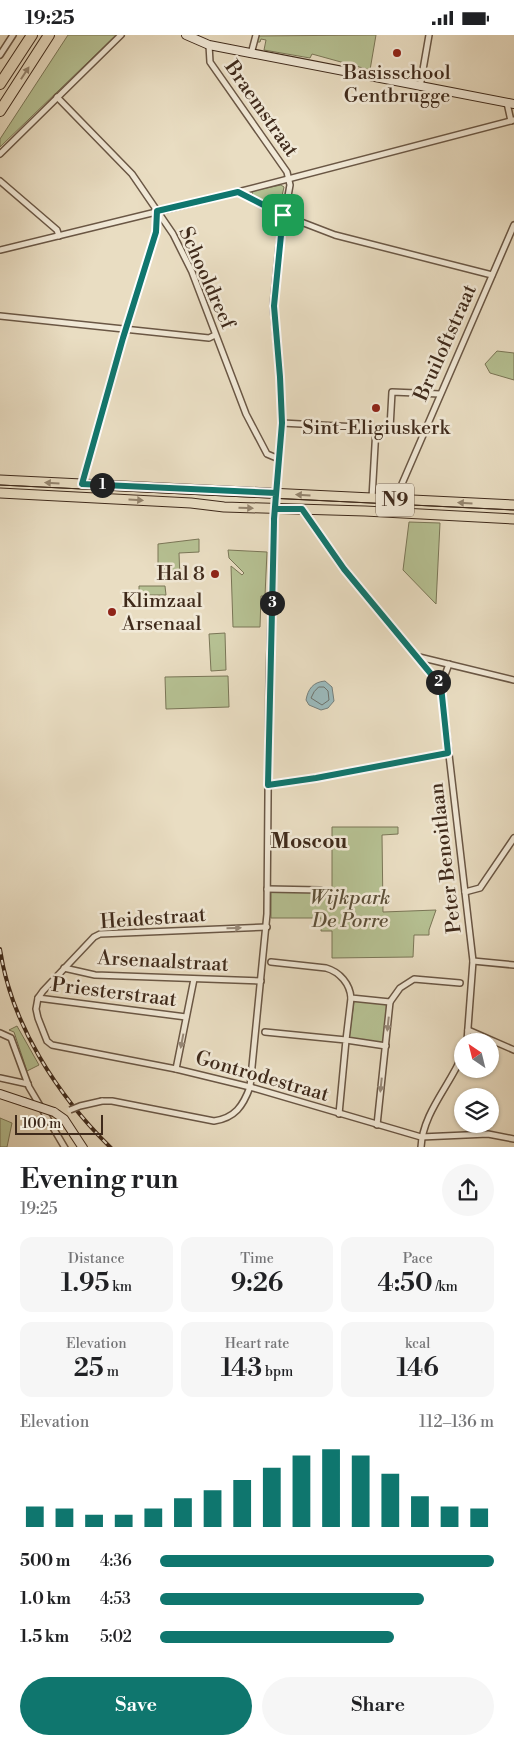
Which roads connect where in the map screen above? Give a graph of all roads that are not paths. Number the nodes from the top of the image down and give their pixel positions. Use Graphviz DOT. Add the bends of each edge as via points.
graph roads {
  1 [pos="13,35"];
  2 [pos="32,35"];
  3 [pos="50,35"];
  4 [pos="121,35"];
  5 [pos="186,35"];
  6 [pos="256,35"];
  7 [pos="429,35"];
  8 [pos="209,45"];
  9 [pos="251,53"];
  10 [pos="0,55"];
  11 [pos="0,84"];
  12 [pos="420,87"];
  13 [pos="57,97"];
  14 [pos="511,103"];
  15 [pos="0,111"];
  16 [pos="513,121"];
  17 [pos="0,154"];
  18 [pos="288,178"];
  19 [pos="0,181"];
  20 [pos="238,192"];
  21 [pos="157,211"];
  22 [pos="283,215"];
  23 [pos="514,225"];
  24 [pos="59,236"];
  25 [pos="0,250"];
  26 [pos="492,275"];
  27 [pos="0,316"];
  28 [pos="125,330"];
  29 [pos="215,335"];
  30 [pos="440,394"];
  31 [pos="282,423"];
  32 [pos="376,428"];
  33 [pos="278,459"];
  34 [pos="0,480"];
  35 [pos="82,484"];
  36 [pos="0,493"];
  37 [pos="276,493"];
  38 [pos="372,498"];
  39 [pos="395,499"];
  40 [pos="514,505"];
  41 [pos="275,509"];
  42 [pos="302,509"];
  43 [pos="514,519"];
  44 [pos="418,657"];
  45 [pos="449,665"];
  46 [pos="514,680"];
  47 [pos="441,686"];
  48 [pos="448,753"];
  49 [pos="268,785"];
  50 [pos="514,838"];
  51 [pos="267,889"];
  52 [pos="320,890"];
  53 [pos="465,892"];
  54 [pos="267,927"];
  55 [pos="472,961"];
  56 [pos="266,962"];
  57 [pos="514,965"];
  58 [pos="64,968"];
  59 [pos="194,979"];
  60 [pos="261,981"];
  61 [pos="471,985"];
  62 [pos="38,998"];
  63 [pos="351,998"];
  64 [pos="390,1002"];
  65 [pos="186,1017"];
  66 [pos="468,1030"];
  67 [pos="265,1032"];
  68 [pos="0,1033"];
  69 [pos="468,1033"];
  70 [pos="346,1040"];
  71 [pos="386,1046"];
  72 [pos="514,1050"];
  73 [pos="176,1069"];
  74 [pos="454,1071"];
  75 [pos="0,1078"];
  76 [pos="28,1084"];
  77 [pos="250,1087"];
  78 [pos="0,1094"];
  79 [pos="339,1114"];
  80 [pos="62,1116"];
  81 [pos="377,1125"];
  82 [pos="421,1137"];
  83 [pos="514,1139"];
  84 [pos="65,1147"];
  85 [pos="83,1147"];
  86 [pos="421,1147"];
  1 -- 10 [label="street"];
  2 -- 11 [label="highway"];
  15 -- 3 [label="highway, one-way"];
  4 -- 13 [label="street"];
  5 -- 8 [label="street"];
  6 -- 9 [label="street"];
  7 -- 12 [label="street"];
  8 -- 9 [label="street"];
  8 -- 18 [label="street, Braemstraat" via="210,62 287,172"];
  9 -- 12 [label="street"];
  12 -- 14 [label="street"];
  13 -- 17 [label="street"];
  13 -- 21 [label="street, Schooldreef" via="132,174"];
  14 -- 16 [label="street"];
  16 -- 18 [label="street"];
  18 -- 20 [label="street"];
  18 -- 22 [label="street, Braemstraat" via="290,185"];
  19 -- 24 [label="street" via="57,230"];
  20 -- 21 [label="street"];
  20 -- 22 [label="street"];
  21 -- 24 [label="street"];
  21 -- 28 [label="street" via="156,232"];
  21 -- 29 [label="street, Schooldreef" via="192,272"];
  22 -- 26 [label="street" via="335,235"];
  22 -- 31 [label="street, Braemstraat" via="274,306"];
  23 -- 26 [label="street, Bruiloftstraat"];
  24 -- 25 [label="street"];
  26 -- 30 [label="street, Bruiloftstraat"];
  27 -- 28 [label="street"];
  28 -- 29 [label="street" via="210,338"];
  28 -- 35 [label="street"];
  29 -- 33 [label="street, Schooldreef" via="246,414 267,454"];
  30 -- 32 [label="street" via="392,392 390,428"];
  30 -- 39 [label="street, Bruiloftstraat"];
  31 -- 32 [label="street"];
  31 -- 33 [label="street, Braemstraat"];
  32 -- 38 [label="street"];
  33 -- 37 [label="street"];
  35 -- 34 [label="main road, N9, one-way"];
  35 -- 37 [label="main road, N9"];
  36 -- 41 [label="main road, N9, one-way"];
  38 -- 37 [label="main road, N9, one-way"];
  37 -- 41 [label="street"];
  38 -- 39 [label="main road, N9"];
  40 -- 39 [label="main road, N9, one-way"];
  41 -- 42 [label="main road, N9"];
  41 -- 49 [label="street"];
  42 -- 43 [label="main road, N9"];
  42 -- 44 [label="street" via="350,576"];
  44 -- 45 [label="street"];
  44 -- 47 [label="street"];
  45 -- 46 [label="street"];
  45 -- 47 [label="street"];
  47 -- 48 [label="street, Peter Benoitlaan"];
  48 -- 49 [label="street"];
  48 -- 53 [label="street, Peter Benoitlaan"];
  49 -- 51 [label="street"];
  50 -- 53 [label="street" via="480,888"];
  51 -- 52 [label="street"];
  51 -- 54 [label="street"];
  53 -- 55 [label="street, Peter Benoitlaan"];
  54 -- 56 [label="street"];
  58 -- 54 [label="street, Heidestraat, one-way" via="100,934"];
  55 -- 57 [label="street"];
  55 -- 61 [label="street, Peter Benoitlaan"];
  56 -- 60 [label="street"];
  56 -- 63 [label="street" via="332,970 350,989"];
  58 -- 59 [label="street, Arsenaalstraat" via="95,975"];
  58 -- 62 [label="street, Heidestraat"];
  59 -- 60 [label="street, Arsenaalstraat"];
  59 -- 65 [label="street"];
  60 -- 77 [label="street"];
  61 -- 64 [label="street" via="414,979 400,988"];
  61 -- 66 [label="street, Peter Benoitlaan"];
  62 -- 65 [label="street, Priesterstraat"];
  62 -- 73 [label="street, Gontrodestraat" via="38,1018 47,1041 52,1045"];
  63 -- 64 [label="street"];
  63 -- 70 [label="street"];
  64 -- 71 [label="street, one-way"];
  65 -- 73 [label="street, one-way"];
  66 -- 69 [label="street, Peter Benoitlaan"];
  66 -- 72 [label="street"];
  67 -- 70 [label="street"];
  68 -- 76 [label="street" via="11,1037"];
  70 -- 71 [label="street"];
  70 -- 79 [label="street"];
  71 -- 81 [label="street, one-way"];
  73 -- 77 [label="street, Gontrodestraat"];
  74 -- 82 [label="street"];
  75 -- 76 [label="street"];
  76 -- 84 [label="street"];
  77 -- 79 [label="street, Gontrodestraat"];
  77 -- 80 [label="street, bridge" via="242,1106 231,1117 214,1121 102,1101 80,1106"];
  78 -- 80 [label="street, bridge"];
  79 -- 81 [label="street, Gontrodestraat"];
  80 -- 85 [label="street"];
  81 -- 82 [label="street, Gontrodestraat"];
  82 -- 83 [label="street, Gontrodestraat" via="488,1134"];
  82 -- 86 [label="street"];
}
